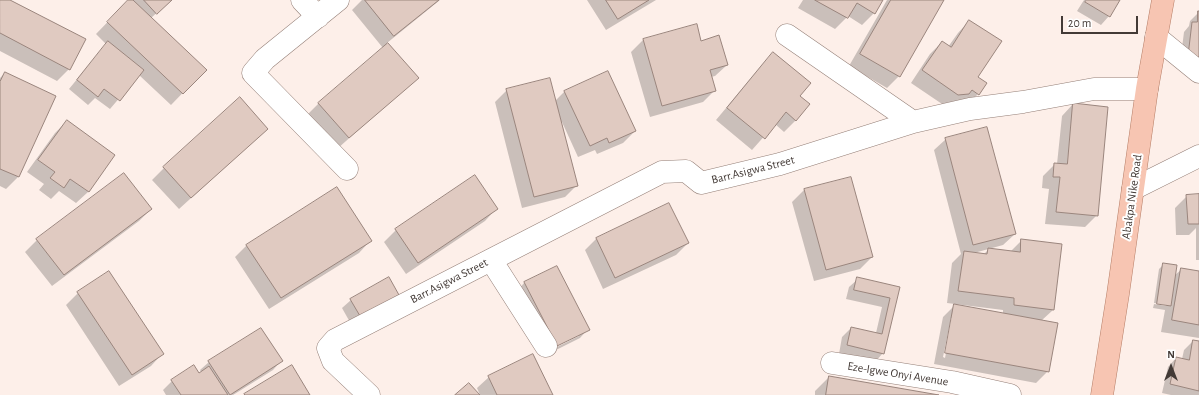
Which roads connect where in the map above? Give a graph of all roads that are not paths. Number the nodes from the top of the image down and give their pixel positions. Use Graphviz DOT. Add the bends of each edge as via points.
graph roads {
  1 [pos="302,0"];
  2 [pos="338,0"];
  3 [pos="1161,1"];
  4 [pos="318,18"];
  5 [pos="787,35"];
  6 [pos="1156,37"];
  7 [pos="1199,72"];
  8 [pos="1147,89"];
  9 [pos="914,122"];
  10 [pos="1199,156"];
  11 [pos="347,169"];
  12 [pos="1133,189"];
  13 [pos="491,260"];
  14 [pos="546,346"];
  15 [pos="832,363"];
  16 [pos="370,395"];
  17 [pos="1010,395"];
  18 [pos="1102,395"];
  1 -- 4 [label="street"];
  2 -- 4 [label="street"];
  3 -- 6 [label="main road, Abakpa Nike Road"];
  4 -- 11 [label="street" via="265,59 253,73"];
  5 -- 9 [label="street"];
  6 -- 7 [label="street"];
  6 -- 8 [label="main road, Abakpa Nike Road"];
  8 -- 9 [label="street, Barr.Asigwa Street" via="1094,89 970,109"];
  8 -- 12 [label="main road, Abakpa Nike Road"];
  9 -- 13 [label="street, Barr.Asigwa Street" via="780,164 701,183 686,171 662,172"];
  10 -- 12 [label="street"];
  12 -- 18 [label="main road, Abakpa Nike Road"];
  13 -- 14 [label="street"];
  13 -- 16 [label="street, Barr.Asigwa Street" via="335,340 328,348 334,361"];
  15 -- 17 [label="street, Eze-Igwe Onyi Avenue" via="952,382"];
}
